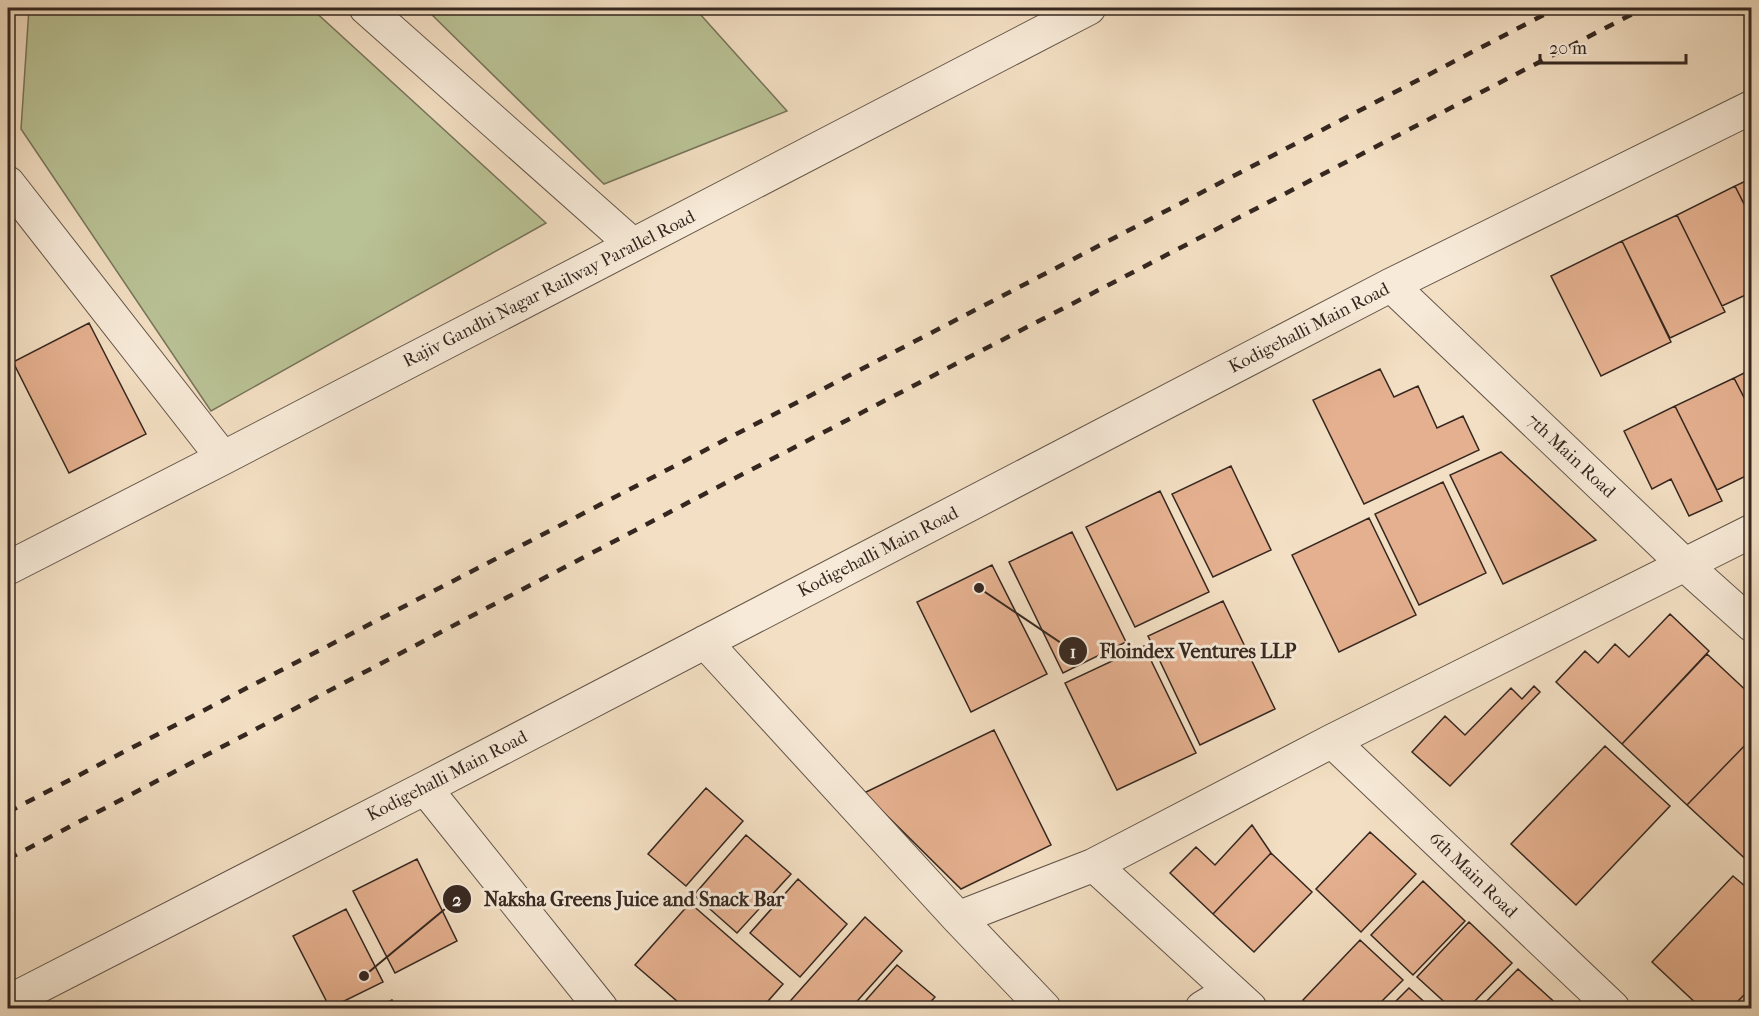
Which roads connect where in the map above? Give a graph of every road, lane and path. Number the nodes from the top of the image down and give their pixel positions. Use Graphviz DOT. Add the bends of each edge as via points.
graph roads {
  1 [pos="366,8"];
  2 [pos="1089,8"];
  3 [pos="1038,18"];
  4 [pos="1752,107"];
  5 [pos="8,183"];
  6 [pos="633,245"];
  7 [pos="1391,285"];
  8 [pos="224,458"];
  9 [pos="1752,531"];
  10 [pos="1684,564"];
  11 [pos="8,568"];
  12 [pos="1752,625"];
  13 [pos="705,642"];
  14 [pos="1332,741"];
  15 [pos="425,788"];
  16 [pos="1094,865"];
  17 [pos="958,918"];
  18 [pos="1240,1000"];
  19 [pos="8,1002"];
  20 [pos="601,1008"];
  21 [pos="1044,1008"];
  22 [pos="1202,1008"];
  23 [pos="1613,1008"];
  1 -- 6 [label="street"];
  2 -- 3 [label="street, Rajiv Gandhi Nagar Railway Parallel Road"];
  3 -- 6 [label="street, Rajiv Gandhi Nagar Railway Parallel Road"];
  4 -- 7 [label="street, Kodigehalli Main Road"];
  5 -- 8 [label="street"];
  6 -- 8 [label="street, Rajiv Gandhi Nagar Railway Parallel Road"];
  7 -- 10 [label="street, 7th Main Road"];
  7 -- 13 [label="street, Kodigehalli Main Road"];
  8 -- 11 [label="street, Rajiv Gandhi Nagar Railway Parallel Road"];
  9 -- 10 [label="street"];
  10 -- 12 [label="street, 7th Main Road"];
  10 -- 14 [label="street"];
  13 -- 15 [label="street, Kodigehalli Main Road"];
  13 -- 17 [label="street"];
  14 -- 16 [label="street"];
  14 -- 23 [label="street, 6th Main Road"];
  15 -- 19 [label="street, Kodigehalli Main Road"];
  15 -- 20 [label="street"];
  16 -- 17 [label="street"];
  16 -- 18 [label="street"];
  17 -- 21 [label="street"];
  18 -- 22 [label="street"];
}
